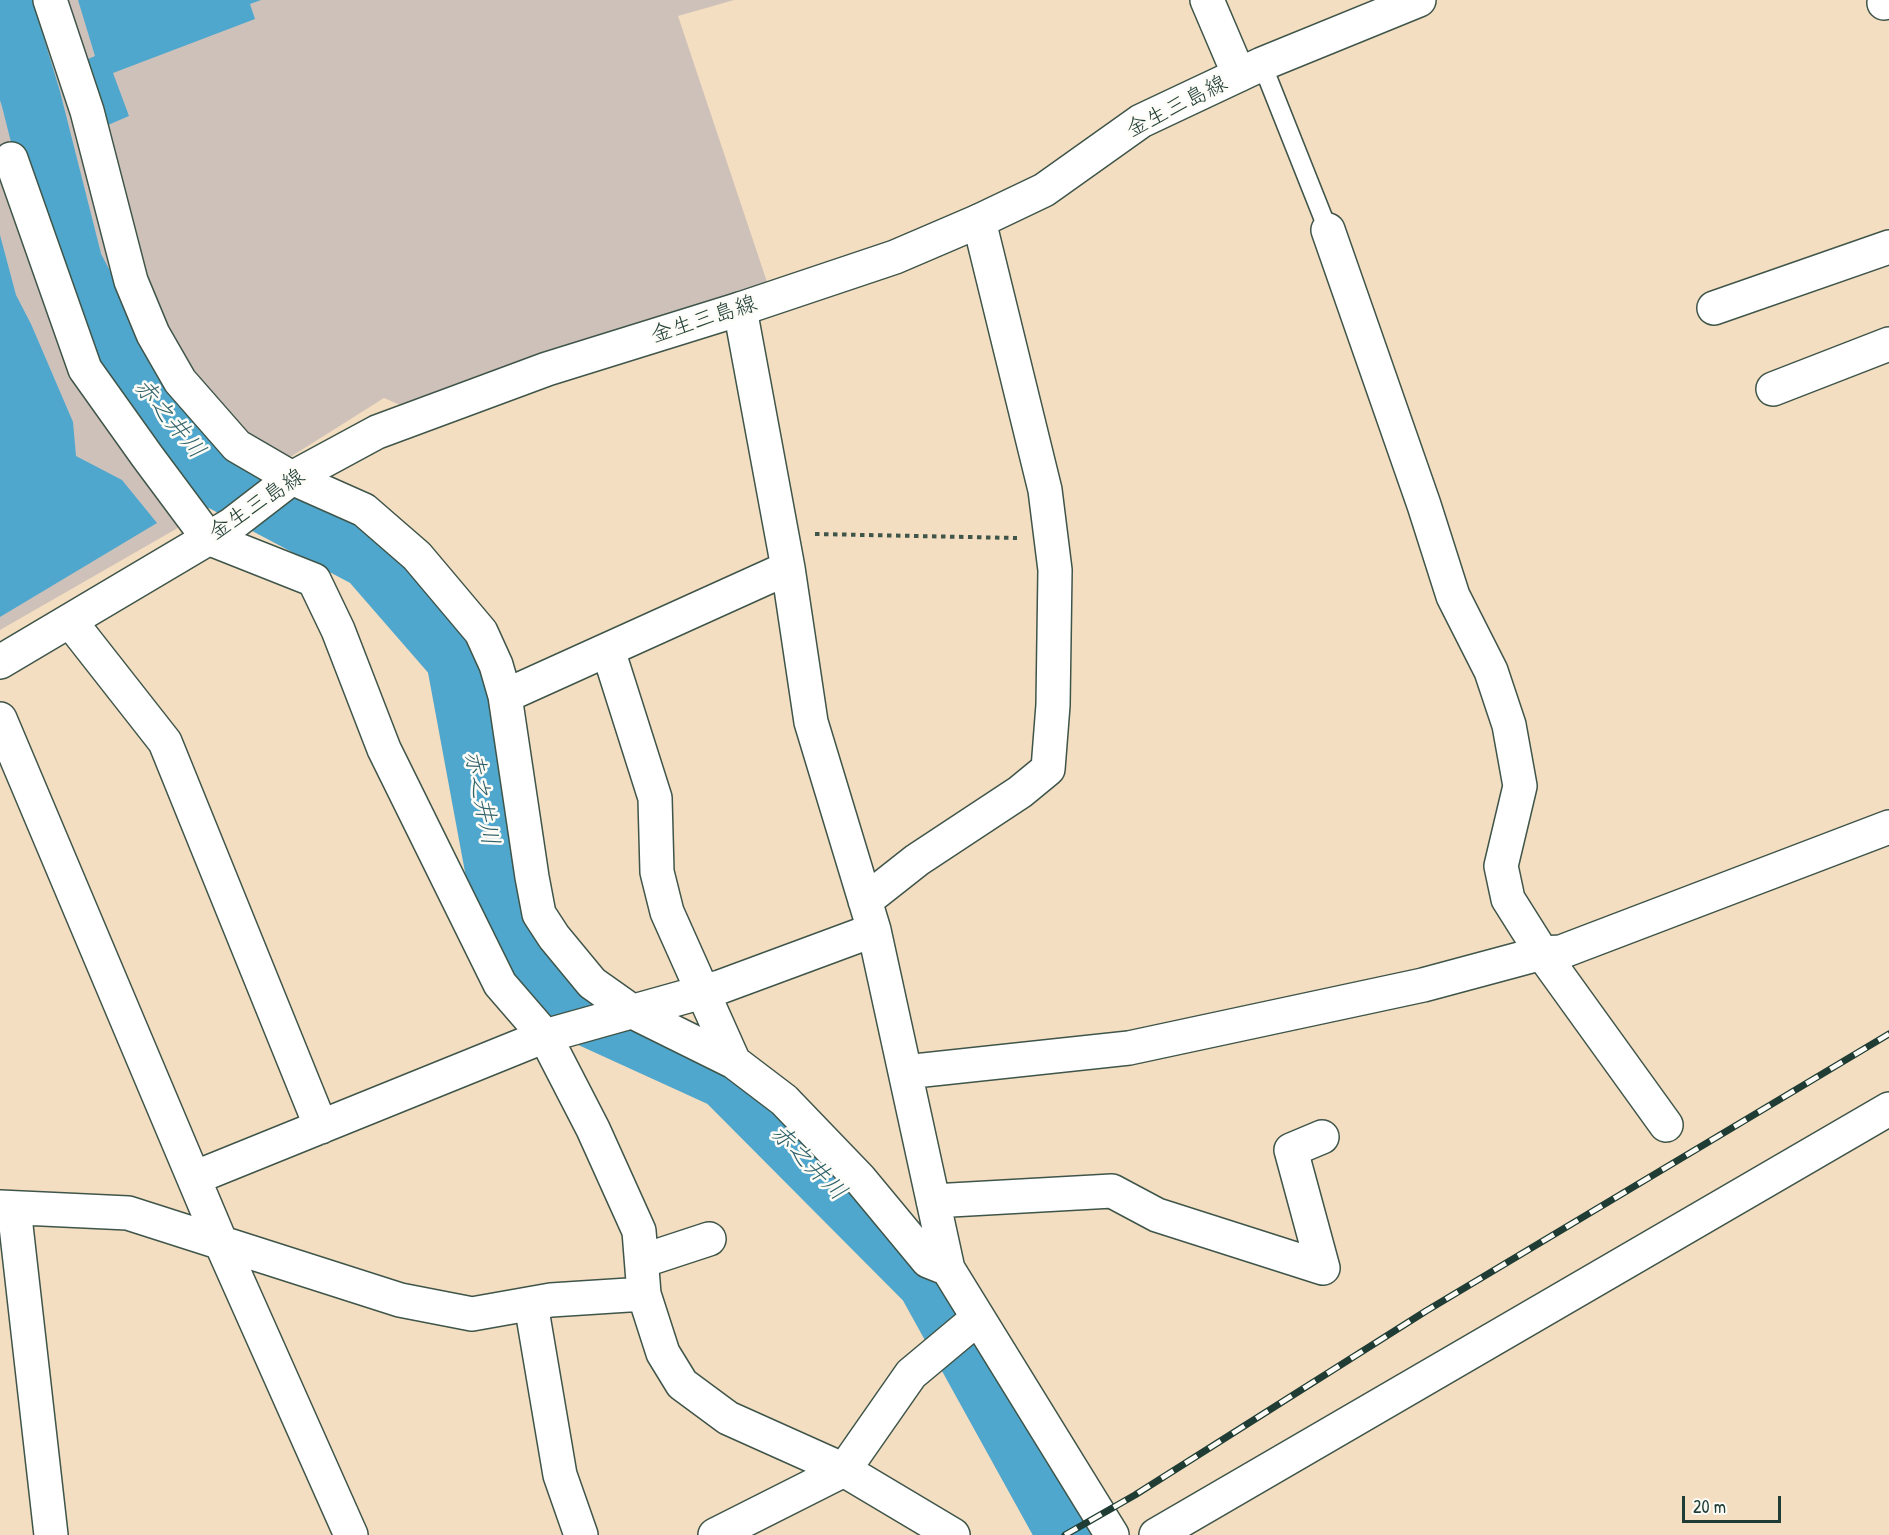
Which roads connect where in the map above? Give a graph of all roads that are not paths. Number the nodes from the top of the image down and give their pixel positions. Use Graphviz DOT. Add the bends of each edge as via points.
graph roads {
  1 [pos="50,0"];
  2 [pos="1207,0"];
  3 [pos="1419,0"];
  4 [pos="1251,69"];
  5 [pos="10,159"];
  6 [pos="979,221"];
  7 [pos="1328,230"];
  8 [pos="1889,247"];
  9 [pos="1714,308"];
  10 [pos="740,309"];
  11 [pos="1889,344"];
  12 [pos="1773,389"];
  13 [pos="285,484"];
  14 [pos="220,532"];
  15 [pos="788,568"];
  16 [pos="70,621"];
  17 [pos="608,650"];
  18 [pos="0,662"];
  19 [pos="505,696"];
  20 [pos="0,719"];
  21 [pos="1889,827"];
  22 [pos="870,916"];
  23 [pos="1542,953"];
  24 [pos="703,992"];
  25 [pos="627,1013"];
  26 [pos="545,1036"];
  27 [pos="734,1062"];
  28 [pos="905,1072"];
  29 [pos="1889,1109"];
  30 [pos="1666,1125"];
  31 [pos="321,1126"];
  32 [pos="1322,1137"];
  33 [pos="194,1178"];
  34 [pos="933,1201"];
  35 [pos="7,1208"];
  36 [pos="709,1239"];
  37 [pos="221,1243"];
  38 [pos="642,1261"];
  39 [pos="948,1269"];
  40 [pos="11,1279"];
  41 [pos="644,1294"];
  42 [pos="531,1304"];
  43 [pos="972,1323"];
  44 [pos="844,1470"];
  45 [pos="51,1535"];
  46 [pos="351,1535"];
  47 [pos="581,1535"];
  48 [pos="715,1535"];
  49 [pos="953,1535"];
  50 [pos="1113,1535"];
  51 [pos="1156,1535"];
  1 -- 13 [label="street" via="87,111 131,281 153,334 180,381 237,446"];
  2 -- 4 [label="street"];
  3 -- 4 [label="street, 金生三島線"];
  4 -- 6 [label="street, 金生三島線" via="1141,121 1044,190"];
  4 -- 7 [label="lane"];
  5 -- 14 [label="street" via="85,369"];
  6 -- 10 [label="street, 金生三島線" via="895,257"];
  6 -- 22 [label="street" via="1045,490 1055,570 1048,769 917,860"];
  7 -- 23 [label="street" via="1453,596 1491,671 1509,725 1520,786 1501,866 1508,899"];
  8 -- 9 [label="street"];
  10 -- 13 [label="street, 金生三島線" via="547,369 377,432"];
  10 -- 15 [label="street"];
  11 -- 12 [label="street"];
  13 -- 14 [label="street, 金生三島線"];
  13 -- 19 [label="street" via="364,510 417,556 481,632"];
  14 -- 16 [label="street, 金生三島線"];
  14 -- 26 [label="street" via="314,579 384,749 500,984"];
  15 -- 17 [label="street"];
  15 -- 22 [label="street" via="811,722"];
  16 -- 18 [label="street, 金生三島線"];
  16 -- 31 [label="street" via="165,742"];
  17 -- 19 [label="street"];
  17 -- 24 [label="street" via="655,798 657,872 667,912"];
  19 -- 25 [label="street" via="539,914 592,983"];
  20 -- 33 [label="street"];
  21 -- 23 [label="street" via="1561,951"];
  22 -- 24 [label="street"];
  22 -- 28 [label="street"];
  23 -- 28 [label="street" via="1423,985 1129,1048"];
  23 -- 30 [label="street"];
  24 -- 25 [label="street"];
  24 -- 27 [label="street"];
  25 -- 26 [label="street"];
  25 -- 27 [label="street"];
  26 -- 31 [label="street"];
  26 -- 38 [label="street" via="639,1231"];
  27 -- 39 [label="street" via="784,1100 860,1179 928,1261"];
  28 -- 34 [label="street"];
  29 -- 51 [label="street"];
  31 -- 33 [label="street"];
  32 -- 34 [label="street" via="1292,1150 1323,1268 1157,1215 1112,1191"];
  33 -- 37 [label="street"];
  34 -- 39 [label="street"];
  35 -- 37 [label="street" via="128,1213"];
  35 -- 40 [label="street"];
  36 -- 38 [label="street"];
  37 -- 42 [label="street" via="400,1300 472,1314"];
  37 -- 46 [label="street"];
  38 -- 41 [label="street"];
  39 -- 43 [label="street"];
  40 -- 45 [label="street"];
  41 -- 42 [label="street"];
  41 -- 44 [label="street" via="663,1353 682,1384 728,1418"];
  42 -- 47 [label="street" via="560,1474"];
  43 -- 44 [label="street" via="911,1374"];
  43 -- 50 [label="street"];
  44 -- 48 [label="street"];
  44 -- 49 [label="street"];
}
